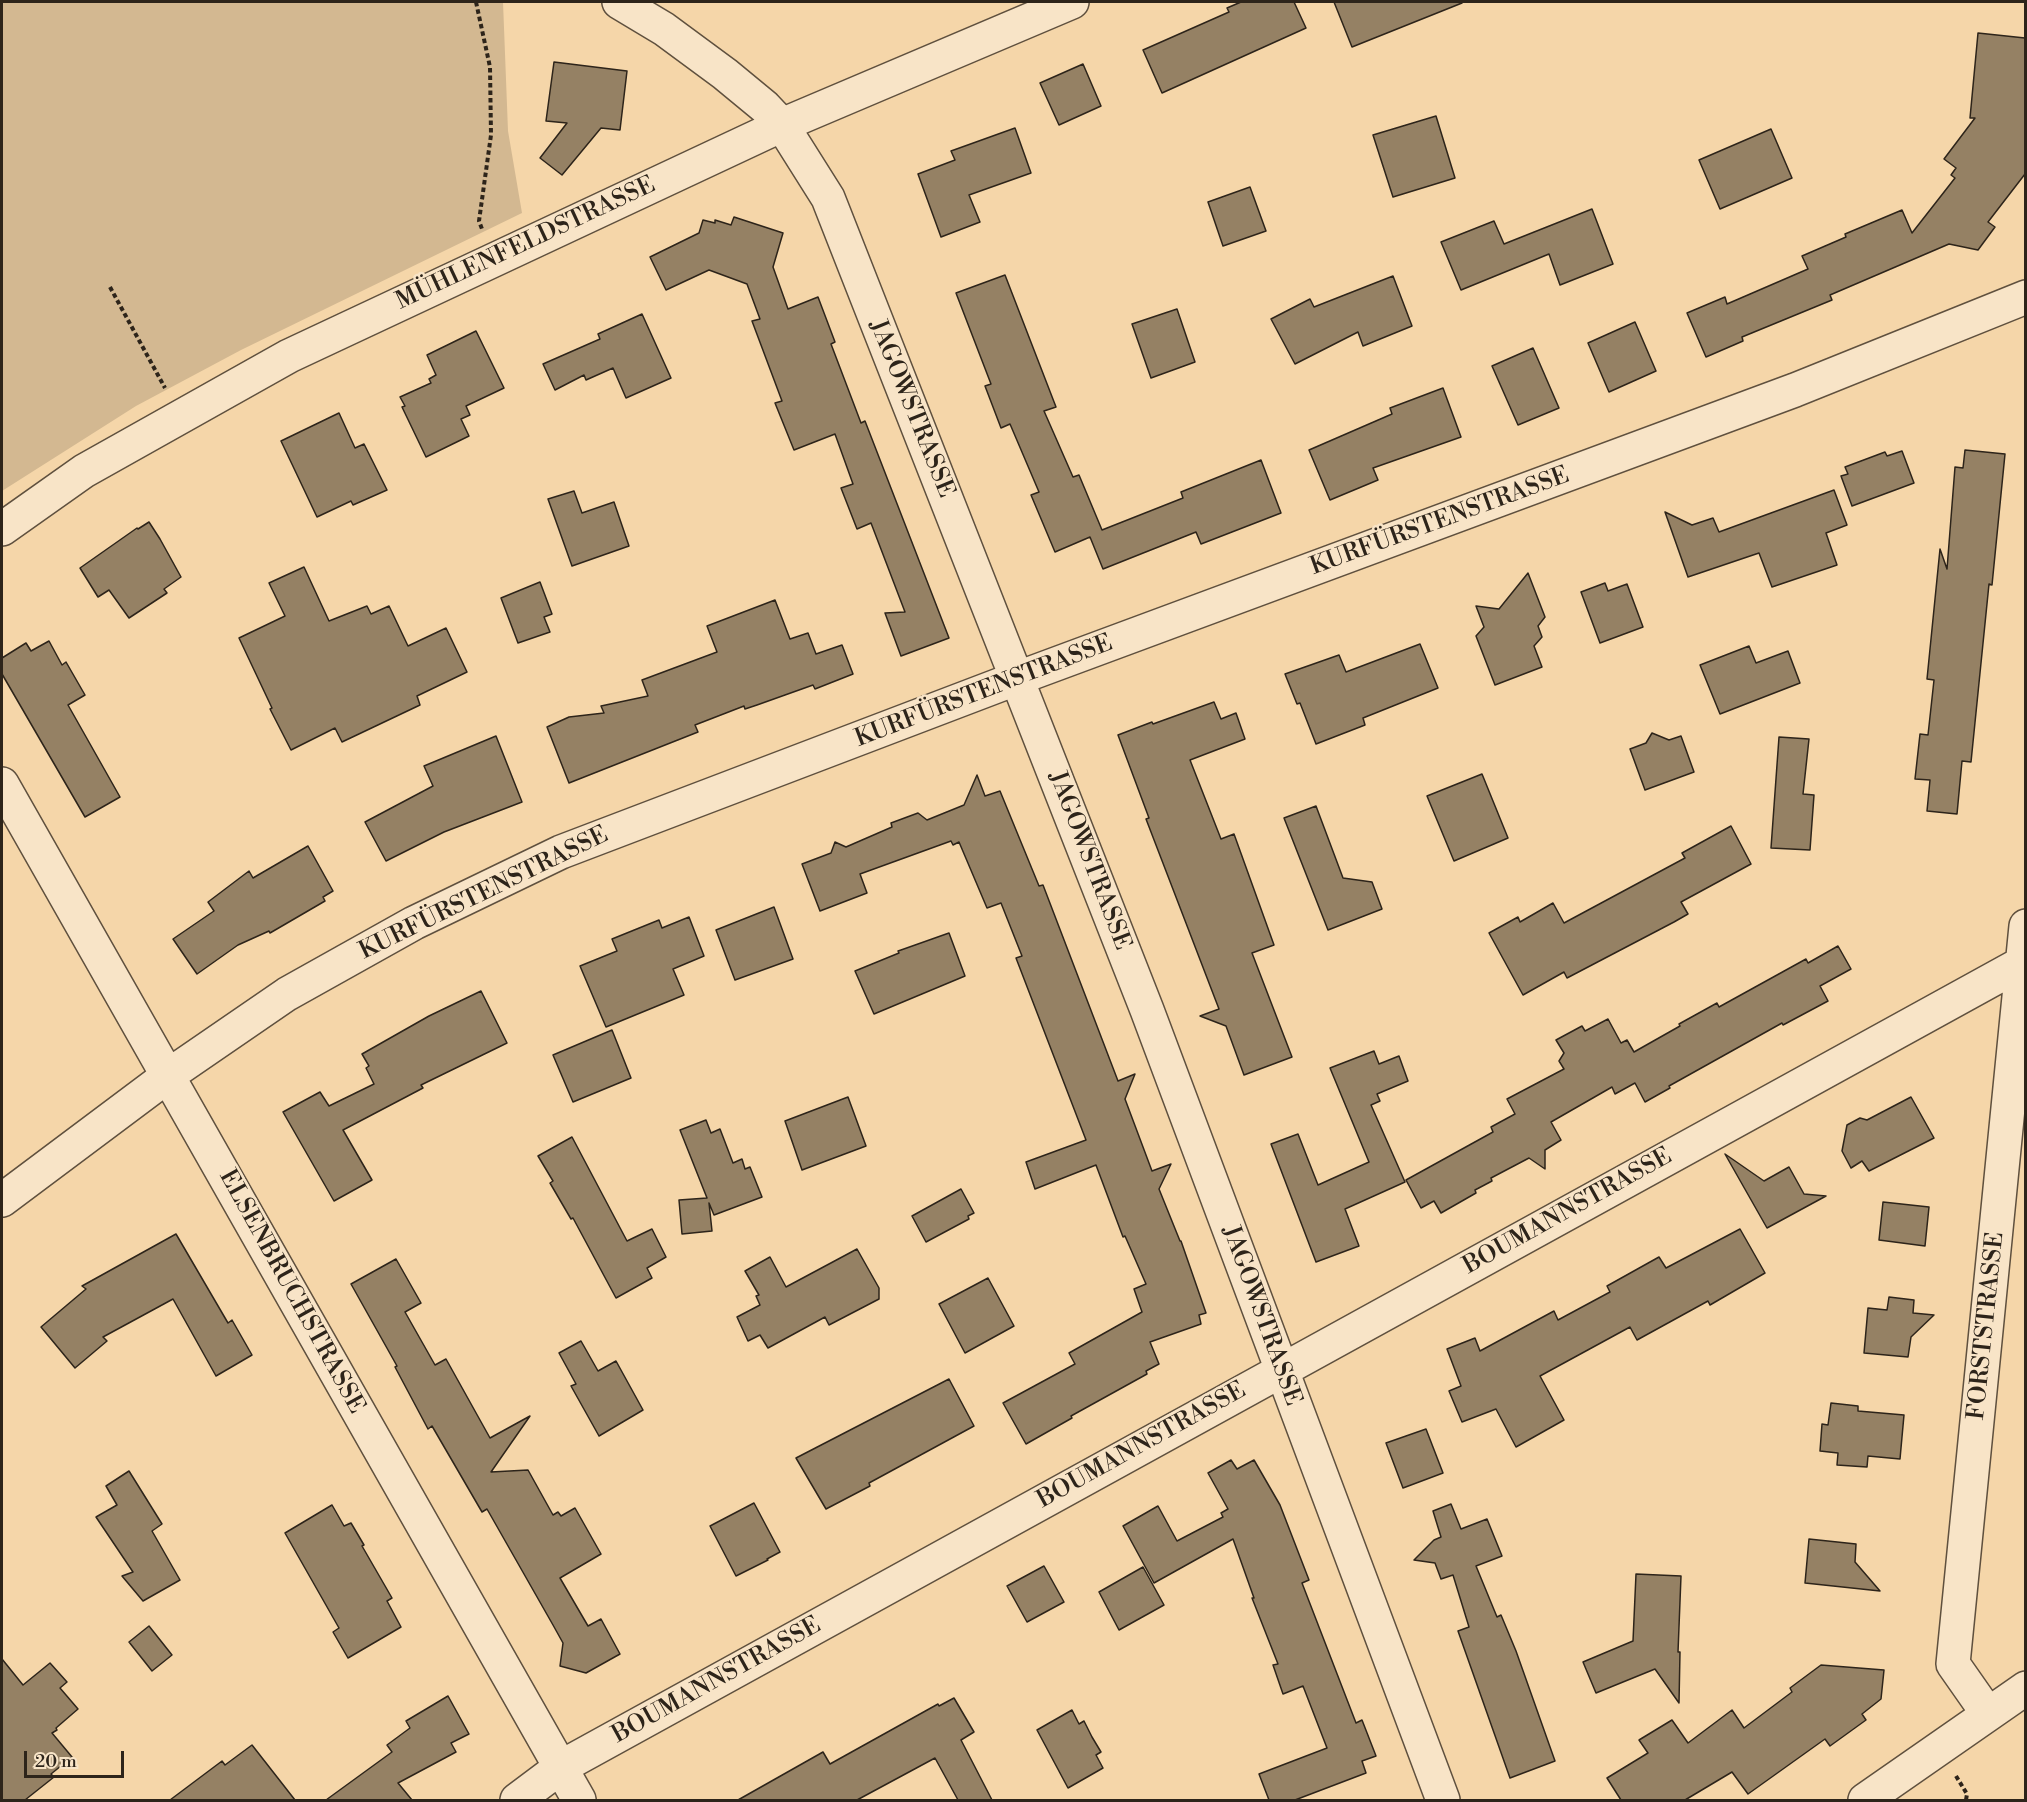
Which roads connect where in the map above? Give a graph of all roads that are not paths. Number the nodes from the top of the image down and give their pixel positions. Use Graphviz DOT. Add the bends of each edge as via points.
graph roads {
  1 [pos="619,2"];
  2 [pos="1072,2"];
  3 [pos="782,125"];
  4 [pos="2025,297"];
  5 [pos="2,529"];
  6 [pos="1018,678"];
  7 [pos="2,784"];
  8 [pos="2025,926"];
  9 [pos="2024,962"];
  10 [pos="169,1075"];
  11 [pos="2,1200"];
  12 [pos="1281,1370"];
  13 [pos="2025,1688"];
  14 [pos="1988,1714"];
  15 [pos="561,1767"];
  16 [pos="517,1800"];
  17 [pos="579,1800"];
  18 [pos="1443,1800"];
  19 [pos="1865,1800"];
  1 -- 3 [label="street, JAGOWSTRASSE" via="716,68"];
  2 -- 3 [label="street, MÜHLENFELDSTRASSE"];
  3 -- 5 [label="street, MÜHLENFELDSTRASSE" via="289,356 84,471"];
  3 -- 6 [label="street, JAGOWSTRASSE" via="828,198"];
  4 -- 6 [label="street, KURFÜRSTENSTRASSE" via="1796,390"];
  6 -- 10 [label="street, KURFÜRSTENSTRASSE" via="561,852 414,923 287,994"];
  6 -- 12 [label="street, JAGOWSTRASSE"];
  7 -- 10 [label="street, ELSENBRUCHSTRASSE"];
  8 -- 9 [label="street, FORSTSTRASSE"];
  9 -- 12 [label="street, BOUMANNSTRASSE"];
  9 -- 14 [label="street, FORSTSTRASSE" via="1953,1664"];
  10 -- 11 [label="street, KURFÜRSTENSTRASSE"];
  10 -- 15 [label="street, ELSENBRUCHSTRASSE"];
  12 -- 15 [label="street, BOUMANNSTRASSE"];
  12 -- 18 [label="street, JAGOWSTRASSE"];
  13 -- 14 [label="street"];
  14 -- 19 [label="street"];
  15 -- 16 [label="street, BOUMANNSTRASSE"];
  15 -- 17 [label="street, ELSENBRUCHSTRASSE"];
}
